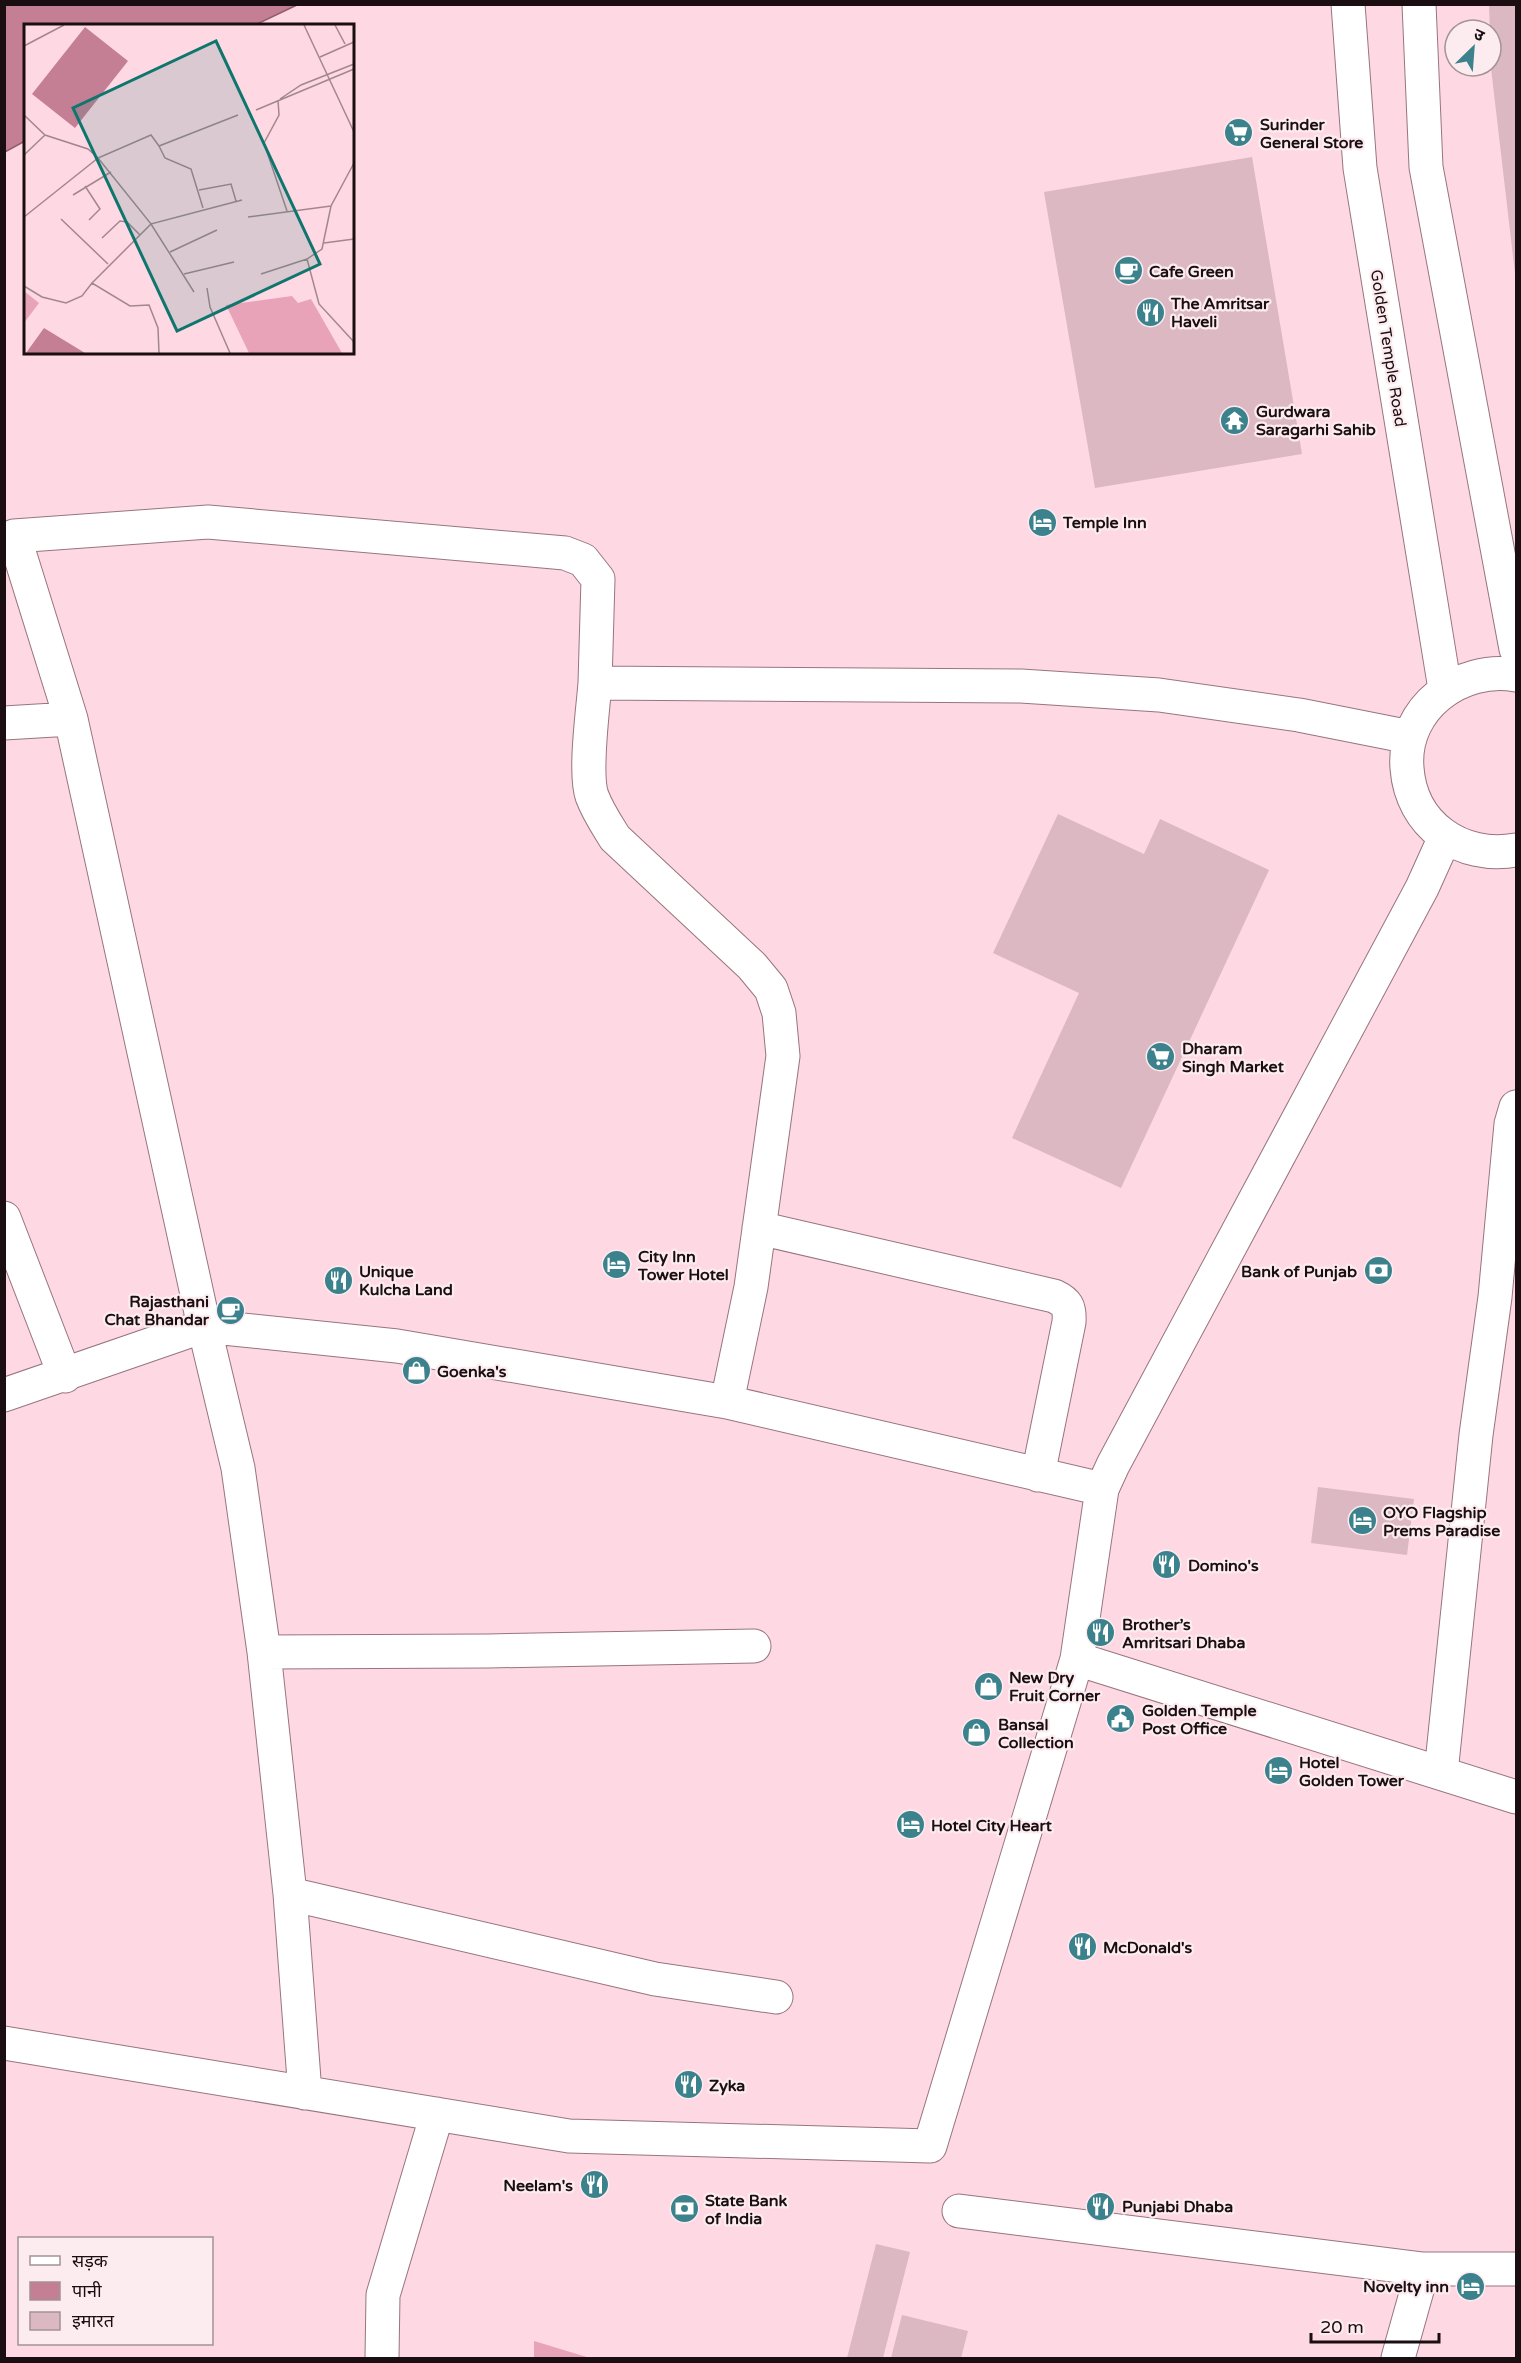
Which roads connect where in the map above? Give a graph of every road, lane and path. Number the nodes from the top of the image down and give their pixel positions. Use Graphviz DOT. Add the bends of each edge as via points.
graph roads {
  1 [pos="1348,4"];
  2 [pos="1419,4"];
  3 [pos="8,529"];
  4 [pos="1516,649"];
  5 [pos="1516,675"];
  6 [pos="595,683"];
  7 [pos="1445,689"];
  8 [pos="70,719"];
  9 [pos="4,723"];
  10 [pos="1410,737"];
  11 [pos="1445,837"];
  12 [pos="1516,850"];
  13 [pos="1516,1107"];
  14 [pos="4,1218"];
  15 [pos="759,1228"];
  16 [pos="204,1326"];
  17 [pos="65,1376"];
  18 [pos="4,1395"];
  19 [pos="727,1402"];
  20 [pos="1038,1475"];
  21 [pos="1102,1489"];
  22 [pos="754,1646"];
  23 [pos="264,1652"];
  24 [pos="1077,1659"];
  25 [pos="1441,1773"];
  26 [pos="1516,1797"];
  27 [pos="290,1894"];
  28 [pos="776,1997"];
  29 [pos="4,2043"];
  30 [pos="305,2093"];
  31 [pos="437,2114"];
  32 [pos="959,2211"];
  33 [pos="1423,2269"];
  34 [pos="1516,2270"];
  35 [pos="382,2358"];
  36 [pos="1398,2358"];
  1 -- 7 [label="street, Golden Temple Road" via="1360,168"];
  2 -- 4 [label="street" via="1426,168"];
  3 -- 6 [label="street" via="208,522 565,553 583,560 598,579"];
  3 -- 8 [label="street"];
  5 -- 7 [label="street" via="1482,674"];
  6 -- 10 [label="street" via="1021,686 1159,695 1299,715"];
  6 -- 15 [label="street" via="590,771 591,794 600,813 615,838 752,966 771,989 779,1013 783,1056"];
  7 -- 10 [label="street" via="1424,711"];
  8 -- 9 [label="street"];
  8 -- 16 [label="street"];
  10 -- 11 [label="street" via="1407,766 1412,794 1425,818"];
  11 -- 12 [label="street" via="1470,849 1499,854"];
  11 -- 21 [label="street" via="1422,888"];
  13 -- 25 [label="street" via="1511,1124"];
  14 -- 17 [label="street"];
  15 -- 19 [label="street"];
  15 -- 20 [label="street" via="1065,1301 1070,1309 1070,1322"];
  16 -- 17 [label="street"];
  16 -- 19 [label="street" via="397,1346"];
  16 -- 23 [label="street" via="238,1468"];
  17 -- 18 [label="street"];
  19 -- 20 [label="street"];
  20 -- 21 [label="street"];
  21 -- 24 [label="street"];
  22 -- 23 [label="street"];
  23 -- 27 [label="street"];
  24 -- 25 [label="street"];
  24 -- 31 [label="street" via="930,2146 569,2136"];
  25 -- 26 [label="street"];
  27 -- 28 [label="street" via="655,1978"];
  27 -- 30 [label="street"];
  29 -- 30 [label="street"];
  30 -- 31 [label="street"];
  31 -- 35 [label="street" via="383,2295"];
  32 -- 33 [label="street"];
  33 -- 34 [label="street"];
  33 -- 36 [label="street"];
}
